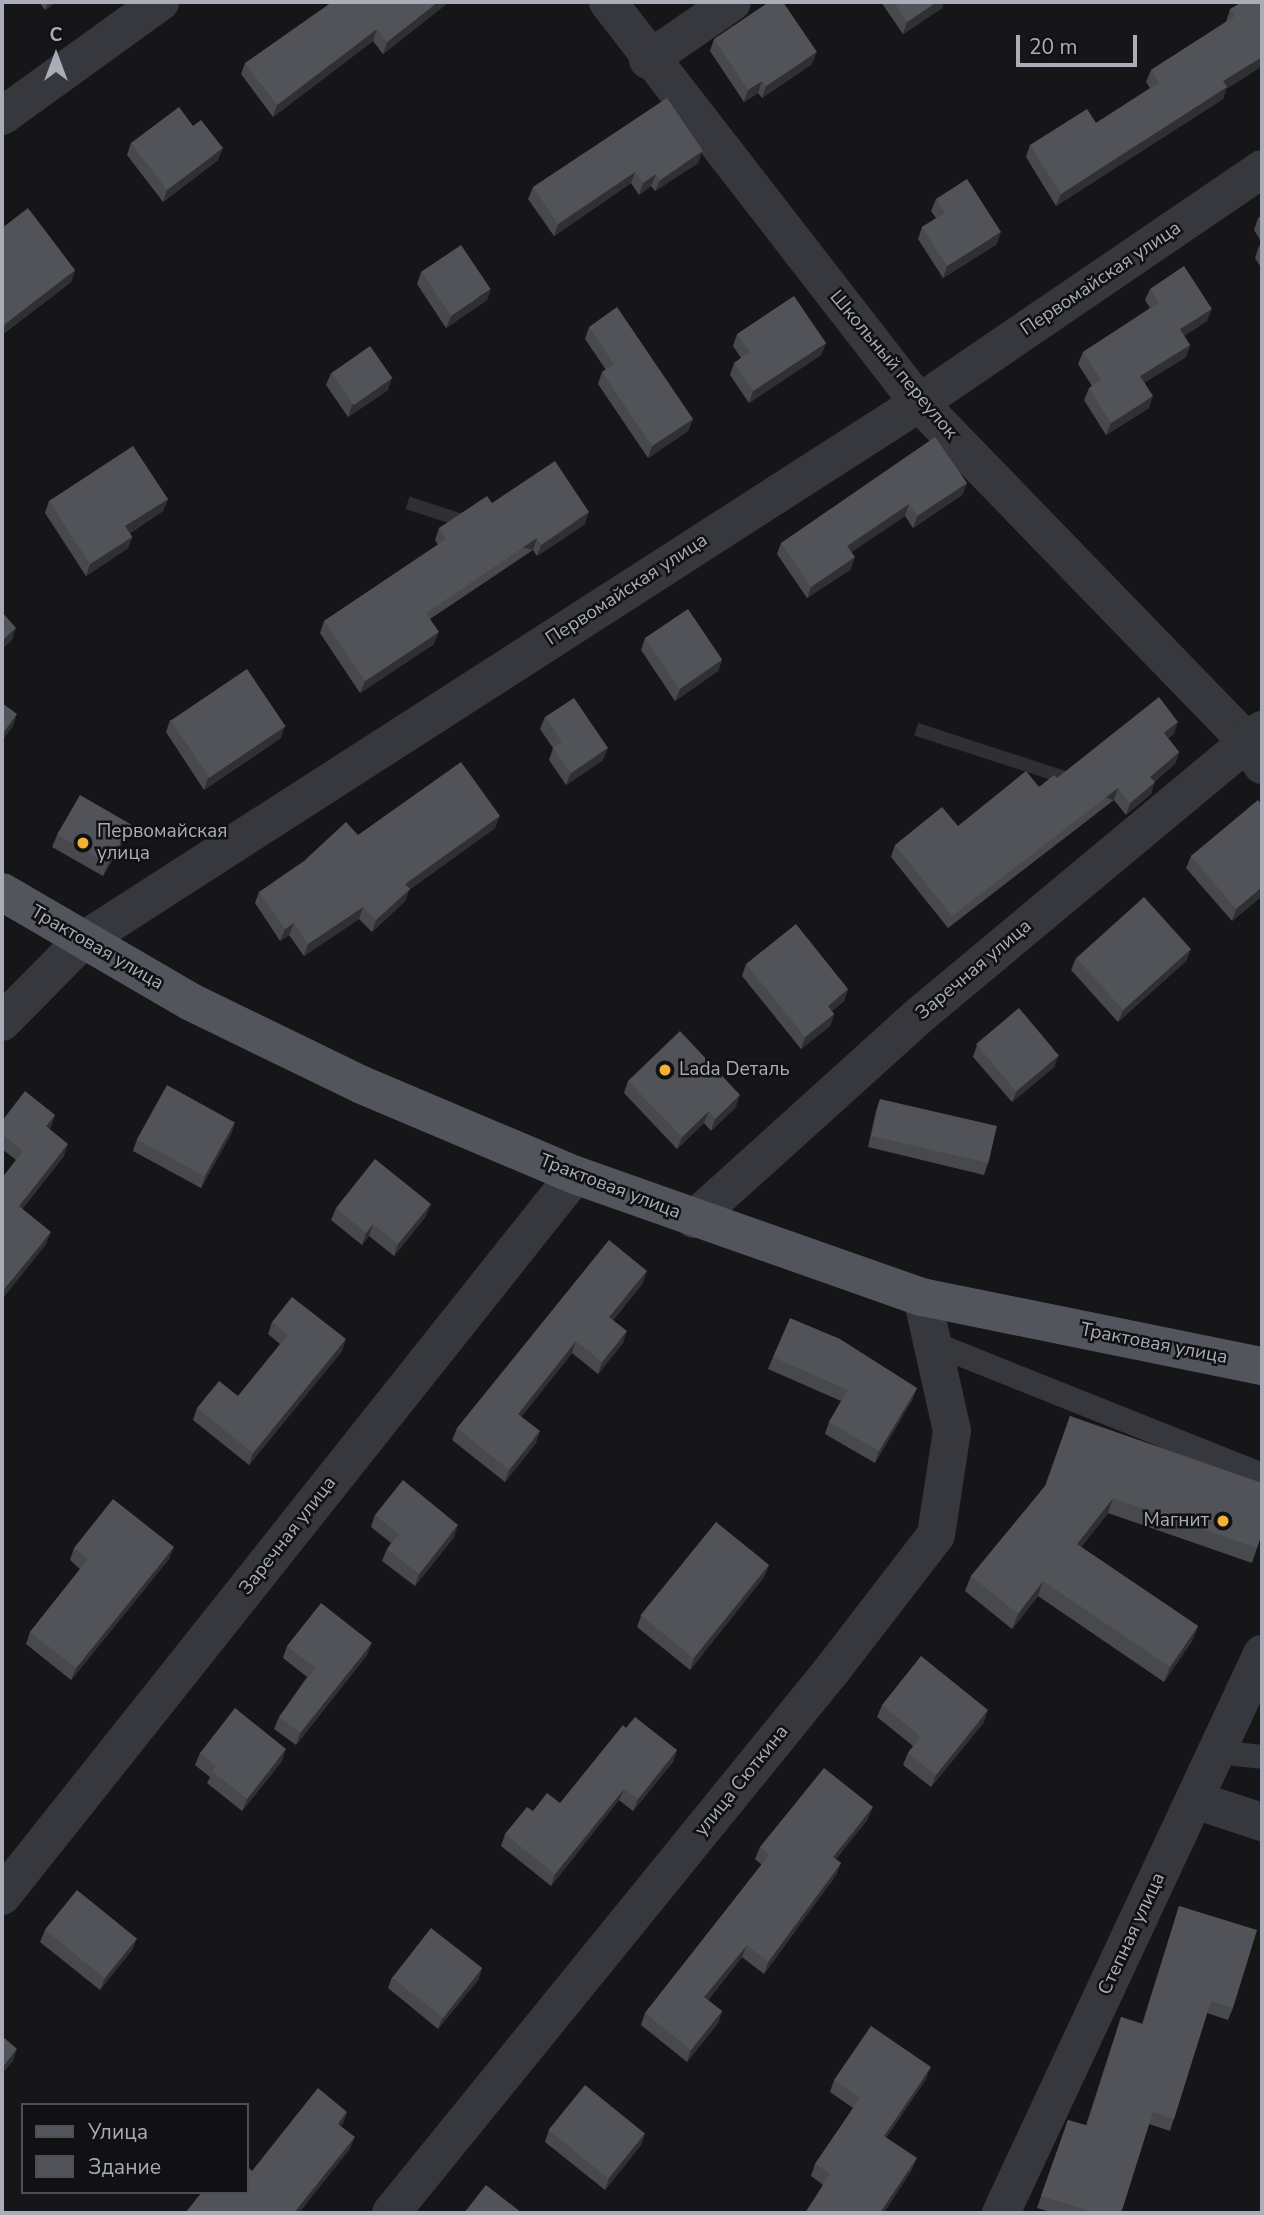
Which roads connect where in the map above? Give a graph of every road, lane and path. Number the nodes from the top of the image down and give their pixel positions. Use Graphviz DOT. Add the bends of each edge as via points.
graph roads {
  1 [pos="160,2"];
  2 [pos="608,2"];
  3 [pos="732,2"];
  4 [pos="649,60"];
  5 [pos="2,116"];
  6 [pos="1262,169"];
  7 [pos="919,403"];
  8 [pos="1257,745"];
  9 [pos="2,892"];
  10 [pos="82,942"];
  11 [pos="2,1022"];
  12 [pos="575,1175"];
  13 [pos="694,1219"];
  14 [pos="922,1297"];
  15 [pos="932,1343"];
  16 [pos="1262,1366"];
  17 [pos="1262,1475"];
  18 [pos="1262,1654"];
  19 [pos="1217,1752"];
  20 [pos="1262,1757"];
  21 [pos="1195,1800"];
  22 [pos="1262,1822"];
  23 [pos="2,1896"];
  24 [pos="391,2213"];
  25 [pos="1001,2213"];
  1 -- 5 [label="street"];
  2 -- 4 [label="street, Школьный переулок"];
  3 -- 4 [label="street"];
  4 -- 7 [label="street, Школьный переулок"];
  6 -- 7 [label="street, Первомайская улица"];
  7 -- 8 [label="street, Школьный переулок"];
  7 -- 10 [label="street, Первомайская улица"];
  8 -- 13 [label="street, Заречная улица" via="921,1014"];
  9 -- 10 [label="main road, Трактовая улица"];
  10 -- 11 [label="street, Первомайская улица"];
  10 -- 12 [label="main road, Трактовая улица" via="191,1002 362,1085"];
  12 -- 13 [label="main road, Трактовая улица"];
  12 -- 23 [label="street, Заречная улица"];
  13 -- 14 [label="main road, Трактовая улица"];
  14 -- 15 [label="street, улица Сюткина"];
  14 -- 16 [label="main road, Трактовая улица"];
  15 -- 17 [label="lane"];
  15 -- 24 [label="street, улица Сюткина" via="952,1431 936,1535 832,1670"];
  18 -- 19 [label="street, Степная улица"];
  19 -- 20 [label="lane"];
  19 -- 21 [label="street, Степная улица"];
  21 -- 22 [label="street"];
  21 -- 25 [label="street, Степная улица"];
}
